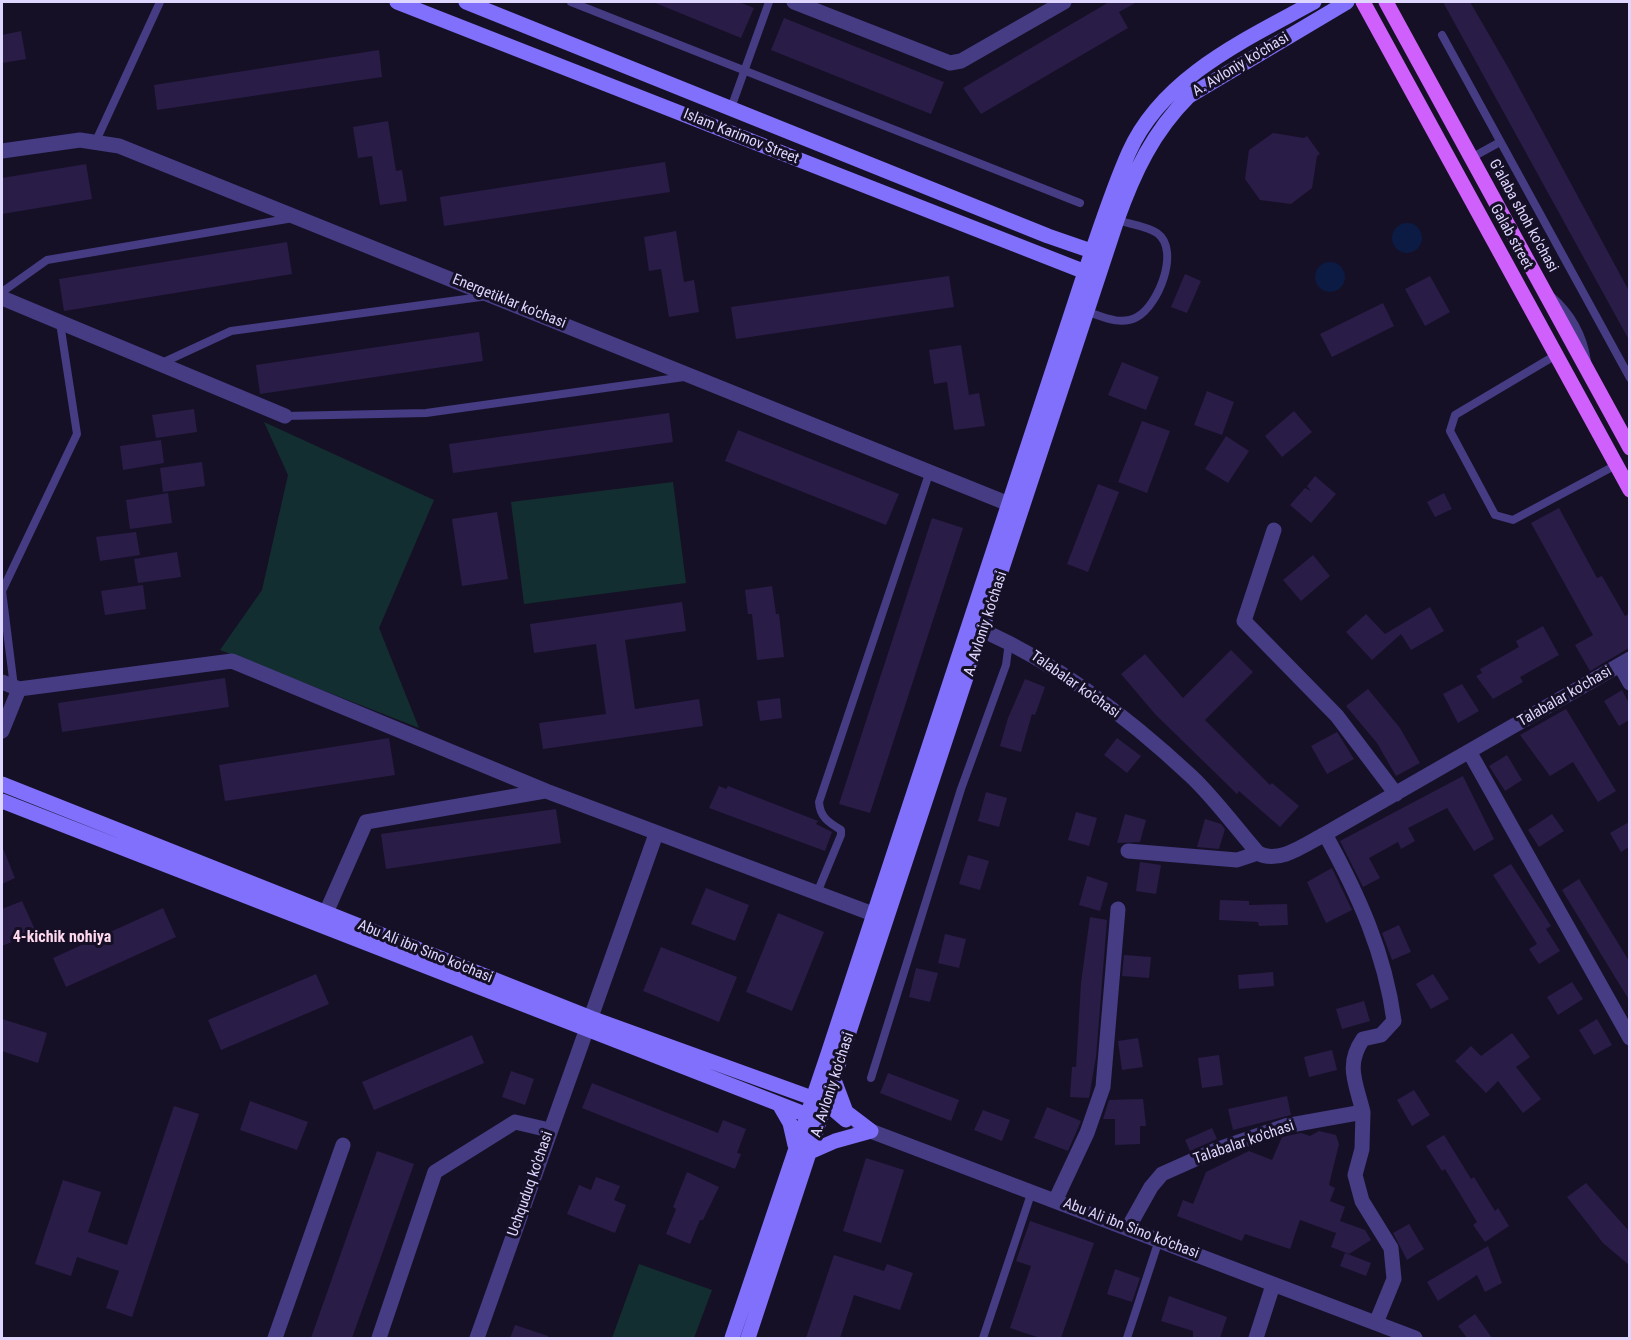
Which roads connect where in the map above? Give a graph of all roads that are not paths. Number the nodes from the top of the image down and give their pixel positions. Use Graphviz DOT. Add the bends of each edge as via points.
graph roads {
  1 [pos="160,2"];
  2 [pos="397,2"];
  3 [pos="466,2"];
  4 [pos="571,2"];
  5 [pos="769,2"];
  6 [pos="794,2"];
  7 [pos="1064,2"];
  8 [pos="1314,2"];
  9 [pos="1347,2"];
  10 [pos="1363,2"];
  11 [pos="1386,2"];
  12 [pos="1442,35"];
  13 [pos="745,71"];
  14 [pos="731,108"];
  15 [pos="95,142"];
  16 [pos="1500,142"];
  17 [pos="2,151"];
  18 [pos="1471,158"];
  19 [pos="1080,203"];
  20 [pos="297,218"];
  21 [pos="1118,220"];
  22 [pos="1099,254"];
  23 [pos="1092,275"];
  24 [pos="2,292"];
  25 [pos="493,296"];
  26 [pos="2,298"];
  27 [pos="1088,312"];
  28 [pos="60,323"];
  29 [pos="1556,355"];
  30 [pos="162,363"];
  31 [pos="692,376"];
  32 [pos="1629,378"];
  33 [pos="285,416"];
  34 [pos="1629,448"];
  35 [pos="1616,465"];
  36 [pos="930,471"];
  37 [pos="1629,490"];
  38 [pos="1009,504"];
  39 [pos="1274,530"];
  40 [pos="984,631"];
  41 [pos="1009,642"];
  42 [pos="1624,662"];
  43 [pos="1629,683"];
  44 [pos="12,686"];
  45 [pos="2,731"];
  46 [pos="1470,753"];
  47 [pos="2,784"];
  48 [pos="546,791"];
  49 [pos="1396,794"];
  50 [pos="2,801"];
  51 [pos="656,834"];
  52 [pos="1325,834"];
  53 [pos="1128,851"];
  54 [pos="1258,853"];
  55 [pos="817,893"];
  56 [pos="1118,909"];
  57 [pos="873,914"];
  58 [pos="323,920"];
  59 [pos="589,1024"];
  60 [pos="1629,1038"];
  61 [pos="828,1076"];
  62 [pos="871,1078"];
  63 [pos="783,1089"];
  64 [pos="779,1104"];
  65 [pos="826,1104"];
  66 [pos="809,1106"];
  67 [pos="1363,1112"];
  68 [pos="821,1120"];
  69 [pos="846,1120"];
  70 [pos="549,1130"];
  71 [pos="871,1131"];
  72 [pos="343,1144"];
  73 [pos="795,1146"];
  74 [pos="810,1152"];
  75 [pos="1032,1190"];
  76 [pos="1056,1200"];
  77 [pos="1128,1228"];
  78 [pos="1159,1240"];
  79 [pos="1273,1285"];
  80 [pos="1376,1323"];
  81 [pos="275,1338"];
  82 [pos="379,1338"];
  83 [pos="477,1338"];
  84 [pos="732,1338"];
  85 [pos="748,1338"];
  86 [pos="983,1338"];
  87 [pos="1127,1338"];
  88 [pos="1256,1338"];
  89 [pos="1415,1338"];
  1 -- 15 [label="lane"];
  2 -- 23 [label="main road, Islam Karimov Street"];
  3 -- 14 [label="main road, Islam Karimov Street"];
  4 -- 13 [label="lane"];
  5 -- 13 [label="lane"];
  6 -- 7 [label="street" via="950,63 961,62"];
  8 -- 22 [label="main road, A. Avloniy ko'chasi" via="1205,65 1154,113 1129,151"];
  9 -- 21 [label="main road, A. Avloniy ko'chasi" via="1190,96 1144,153"];
  10 -- 29 [label="main road, Galab street"];
  11 -- 18 [label="main road, G'alaba shoh ko'chasi"];
  12 -- 16 [label="lane"];
  13 -- 14 [label="lane"];
  13 -- 19 [label="lane"];
  14 -- 22 [label="main road, Islam Karimov Street"];
  15 -- 17 [label="street, Energetiklar ko'chasi" via="80,140"];
  15 -- 20 [label="street, Energetiklar ko'chasi" via="119,146"];
  16 -- 18 [label="lane"];
  16 -- 32 [label="lane"];
  18 -- 34 [label="main road, G'alaba shoh ko'chasi"];
  20 -- 24 [label="lane" via="47,260"];
  20 -- 25 [label="street, Energetiklar ko'chasi"];
  21 -- 22 [label="main road, A. Avloniy ko'chasi"];
  21 -- 27 [label="lane" via="1157,233 1166,244 1167,269 1159,291 1137,317 1118,322"];
  22 -- 23 [label="main road, A. Avloniy ko'chasi"];
  23 -- 27 [label="main road, A. Avloniy ko'chasi"];
  23 -- 38 [label="main road, A. Avloniy ko'chasi"];
  25 -- 30 [label="lane" via="231,332"];
  25 -- 31 [label="street, Energetiklar ko'chasi"];
  26 -- 28 [label="street"];
  27 -- 40 [label="main road, A. Avloniy ko'chasi"];
  28 -- 30 [label="street"];
  28 -- 44 [label="lane" via="77,434 2,591"];
  29 -- 35 [label="main road, Galab street"];
  29 -- 35 [label="lane" via="1455,415 1450,431 1495,515 1513,520"];
  30 -- 33 [label="street"];
  31 -- 33 [label="lane" via="426,413"];
  31 -- 36 [label="street, Energetiklar ko'chasi"];
  35 -- 37 [label="main road, Galab street"];
  36 -- 38 [label="street, Energetiklar ko'chasi"];
  36 -- 55 [label="lane" via="819,802 820,812 841,830 841,836"];
  38 -- 57 [label="main road, A. Avloniy ko'chasi"];
  39 -- 49 [label="street" via="1244,621 1337,716"];
  40 -- 41 [label="street, Talabalar ko'chasi"];
  40 -- 61 [label="main road, A. Avloniy ko'chasi"];
  41 -- 54 [label="street, Talabalar ko'chasi" via="1098,697 1193,778"];
  41 -- 62 [label="lane" via="1006,665 961,789"];
  42 -- 43 [label="street"];
  42 -- 46 [label="street, Talabalar ko'chasi"];
  44 -- 45 [label="street"];
  44 -- 48 [label="street" via="232,661"];
  46 -- 49 [label="street, Talabalar ko'chasi"];
  46 -- 60 [label="street"];
  47 -- 58 [label="main road, Abu Ali ibn Sino ko'chasi"];
  48 -- 51 [label="street"];
  48 -- 58 [label="street" via="366,822"];
  49 -- 52 [label="street, Talabalar ko'chasi"];
  50 -- 58 [label="main road, Abu Ali ibn Sino ko'chasi"];
  51 -- 55 [label="street"];
  51 -- 59 [label="street, Uchquduq ko'chasi"];
  52 -- 54 [label="street, Talabalar ko'chasi" via="1279,856 1267,858"];
  52 -- 67 [label="street" via="1374,933 1394,1022 1382,1035 1363,1039 1354,1052 1351,1065"];
  53 -- 54 [label="street" via="1237,860"];
  55 -- 57 [label="street"];
  56 -- 76 [label="street" via="1103,1087"];
  57 -- 61 [label="main road, A. Avloniy ko'chasi"];
  58 -- 59 [label="main road, Abu Ali ibn Sino ko'chasi"];
  59 -- 63 [label="main road, Abu Ali ibn Sino ko'chasi"];
  59 -- 64 [label="main road, Abu Ali ibn Sino ko'chasi"];
  59 -- 70 [label="street, Uchquduq ko'chasi"];
  61 -- 63 [label="main road"];
  61 -- 65 [label="main road, A. Avloniy ko'chasi"];
  61 -- 66 [label="main road, A. Avloniy ko'chasi"];
  61 -- 71 [label="main road" via="846,1112"];
  63 -- 66 [label="main road, Abu Ali ibn Sino ko'chasi"];
  64 -- 66 [label="main road, Abu Ali ibn Sino ko'chasi"];
  64 -- 73 [label="main road" via="790,1123"];
  65 -- 66 [label="main road, Abu Ali ibn Sino ko'chasi"];
  65 -- 68 [label="main road, A. Avloniy ko'chasi"];
  65 -- 69 [label="main road, Abu Ali ibn Sino ko'chasi"];
  66 -- 68 [label="main road, Abu Ali ibn Sino ko'chasi"];
  66 -- 73 [label="main road, A. Avloniy ko'chasi"];
  67 -- 77 [label="street, Talabalar ko'chasi" via="1285,1126 1162,1174"];
  67 -- 80 [label="street" via="1362,1149 1355,1175 1362,1201 1391,1248 1394,1279"];
  68 -- 69 [label="main road, Abu Ali ibn Sino ko'chasi"];
  68 -- 74 [label="main road, A. Avloniy ko'chasi"];
  69 -- 71 [label="street, Abu Ali ibn Sino ko'chasi"];
  70 -- 82 [label="street" via="515,1122 435,1172"];
  70 -- 83 [label="street, Uchquduq ko'chasi"];
  71 -- 74 [label="main road"];
  71 -- 75 [label="street, Abu Ali ibn Sino ko'chasi"];
  72 -- 81 [label="street"];
  73 -- 84 [label="main road, A. Avloniy ko'chasi"];
  74 -- 85 [label="main road, A. Avloniy ko'chasi"];
  75 -- 76 [label="street, Abu Ali ibn Sino ko'chasi"];
  75 -- 86 [label="lane"];
  76 -- 77 [label="street, Abu Ali ibn Sino ko'chasi"];
  77 -- 78 [label="street, Abu Ali ibn Sino ko'chasi"];
  78 -- 79 [label="street, Abu Ali ibn Sino ko'chasi"];
  78 -- 87 [label="lane"];
  79 -- 80 [label="street, Abu Ali ibn Sino ko'chasi"];
  79 -- 88 [label="street"];
  80 -- 89 [label="street, Abu Ali ibn Sino ko'chasi"];
}
